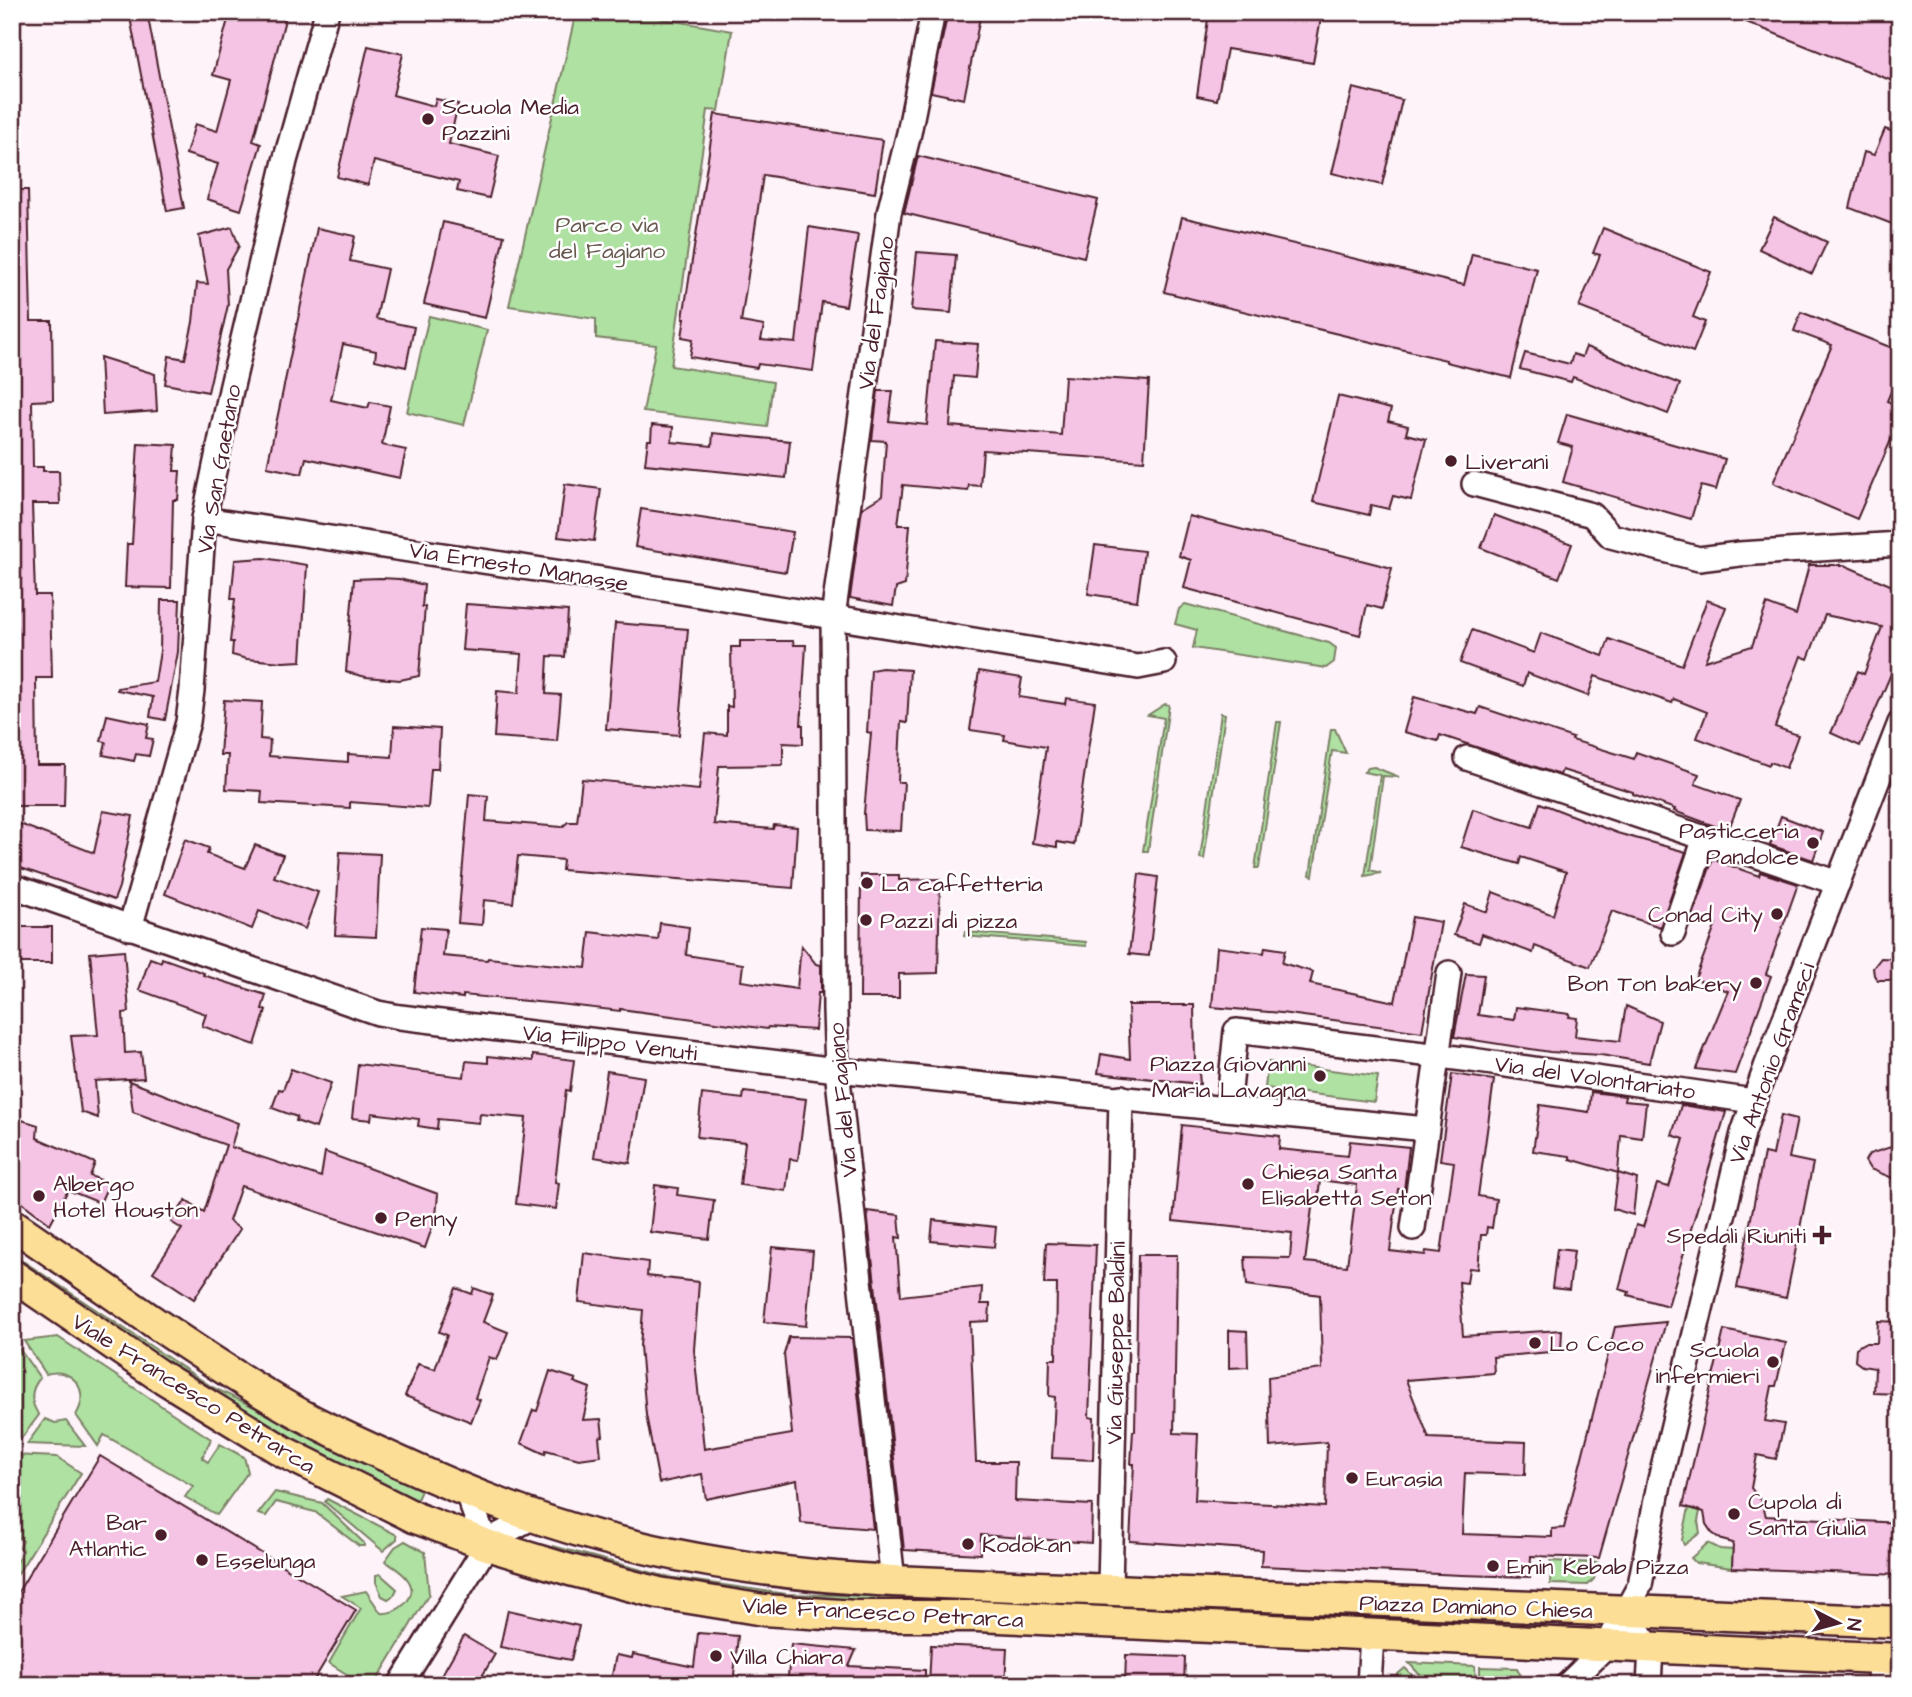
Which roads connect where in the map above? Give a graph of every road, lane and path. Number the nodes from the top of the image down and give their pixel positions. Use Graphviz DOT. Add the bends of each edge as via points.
graph roads {
  1 [pos="327,12"];
  2 [pos="933,12"];
  3 [pos="1474,484"];
  4 [pos="204,519"];
  5 [pos="1900,544"];
  6 [pos="832,617"];
  7 [pos="1164,662"];
  8 [pos="1900,723"];
  9 [pos="1467,758"];
  10 [pos="1705,838"];
  11 [pos="1838,883"];
  12 [pos="12,886"];
  13 [pos="130,928"];
  14 [pos="1673,933"];
  15 [pos="1449,973"];
  16 [pos="1436,1055"];
  17 [pos="837,1070"];
  18 [pos="1121,1097"];
  19 [pos="1753,1101"];
  20 [pos="1228,1109"];
  21 [pos="1426,1129"];
  22 [pos="12,1224"];
  23 [pos="1413,1228"];
  24 [pos="12,1275"];
  25 [pos="466,1491"];
  26 [pos="535,1516"];
  27 [pos="487,1545"];
  28 [pos="893,1581"];
  29 [pos="1110,1589"];
  30 [pos="1326,1599"];
  31 [pos="1625,1612"];
  32 [pos="1900,1622"];
  33 [pos="1372,1635"];
  34 [pos="1606,1647"];
  35 [pos="1651,1649"];
  36 [pos="1886,1667"];
  37 [pos="400,1685"];
  38 [pos="1369,1685"];
  39 [pos="1567,1685"];
  40 [pos="1649,1685"];
  1 -- 4 [label="street, Via San Gaetano" via="285,161"];
  2 -- 6 [label="street, Via del Fagiano" via="889,213"];
  3 -- 5 [label="street" via="1525,489 1592,515 1611,536 1699,559"];
  4 -- 6 [label="street, Via Ernesto Manasse"];
  4 -- 13 [label="street, Via San Gaetano" via="188,722"];
  6 -- 7 [label="street" via="1138,667"];
  6 -- 17 [label="street, Via del Fagiano"];
  8 -- 11 [label="street, Via Antonio Gramsci"];
  9 -- 10 [label="street"];
  10 -- 11 [label="street"];
  10 -- 14 [label="street"];
  11 -- 19 [label="street, Via Antonio Gramsci"];
  12 -- 13 [label="street, Via Filippo Venuti"];
  13 -- 17 [label="street, Via Filippo Venuti" via="378,1013"];
  15 -- 16 [label="street"];
  16 -- 19 [label="street, Via del Volontariato"];
  16 -- 20 [label="street" via="1236,1031"];
  16 -- 21 [label="street"];
  17 -- 18 [label="street, Via Filippo Venuti"];
  17 -- 28 [label="street, Via del Fagiano"];
  18 -- 20 [label="street, Via Filippo Venuti"];
  18 -- 29 [label="street, Via Giuseppe Baldini"];
  19 -- 31 [label="street, Via Antonio Gramsci" via="1659,1484 1640,1585"];
  20 -- 21 [label="street"];
  21 -- 23 [label="street"];
  22 -- 25 [label="main road, Viale Francesco Petrarca" via="277,1401 336,1433"];
  24 -- 27 [label="main road, Viale Francesco Petrarca" via="284,1452 416,1518"];
  25 -- 26 [label="main road, Viale Francesco Petrarca"];
  25 -- 27 [label="street"];
  26 -- 27 [label="street"];
  26 -- 28 [label="main road, Viale Francesco Petrarca" via="726,1564"];
  27 -- 33 [label="main road, Viale Francesco Petrarca" via="659,1593 764,1610"];
  27 -- 37 [label="street"];
  28 -- 29 [label="main road, Viale Francesco Petrarca"];
  29 -- 30 [label="main road, Viale Francesco Petrarca"];
  30 -- 31 [label="main road, Piazza Damiano Chiesa"];
  31 -- 32 [label="main road"];
  31 -- 34 [label="street, Piazza Damiano Chiesa"];
  31 -- 35 [label="street, Piazza Damiano Chiesa"];
  33 -- 34 [label="main road, Piazza Damiano Chiesa"];
  33 -- 38 [label="street, Piazza Damiano Chiesa"];
  34 -- 35 [label="main road, Piazza Damiano Chiesa"];
  34 -- 39 [label="street, Piazza Damiano Chiesa"];
  35 -- 36 [label="main road"];
  35 -- 40 [label="street"];
}
